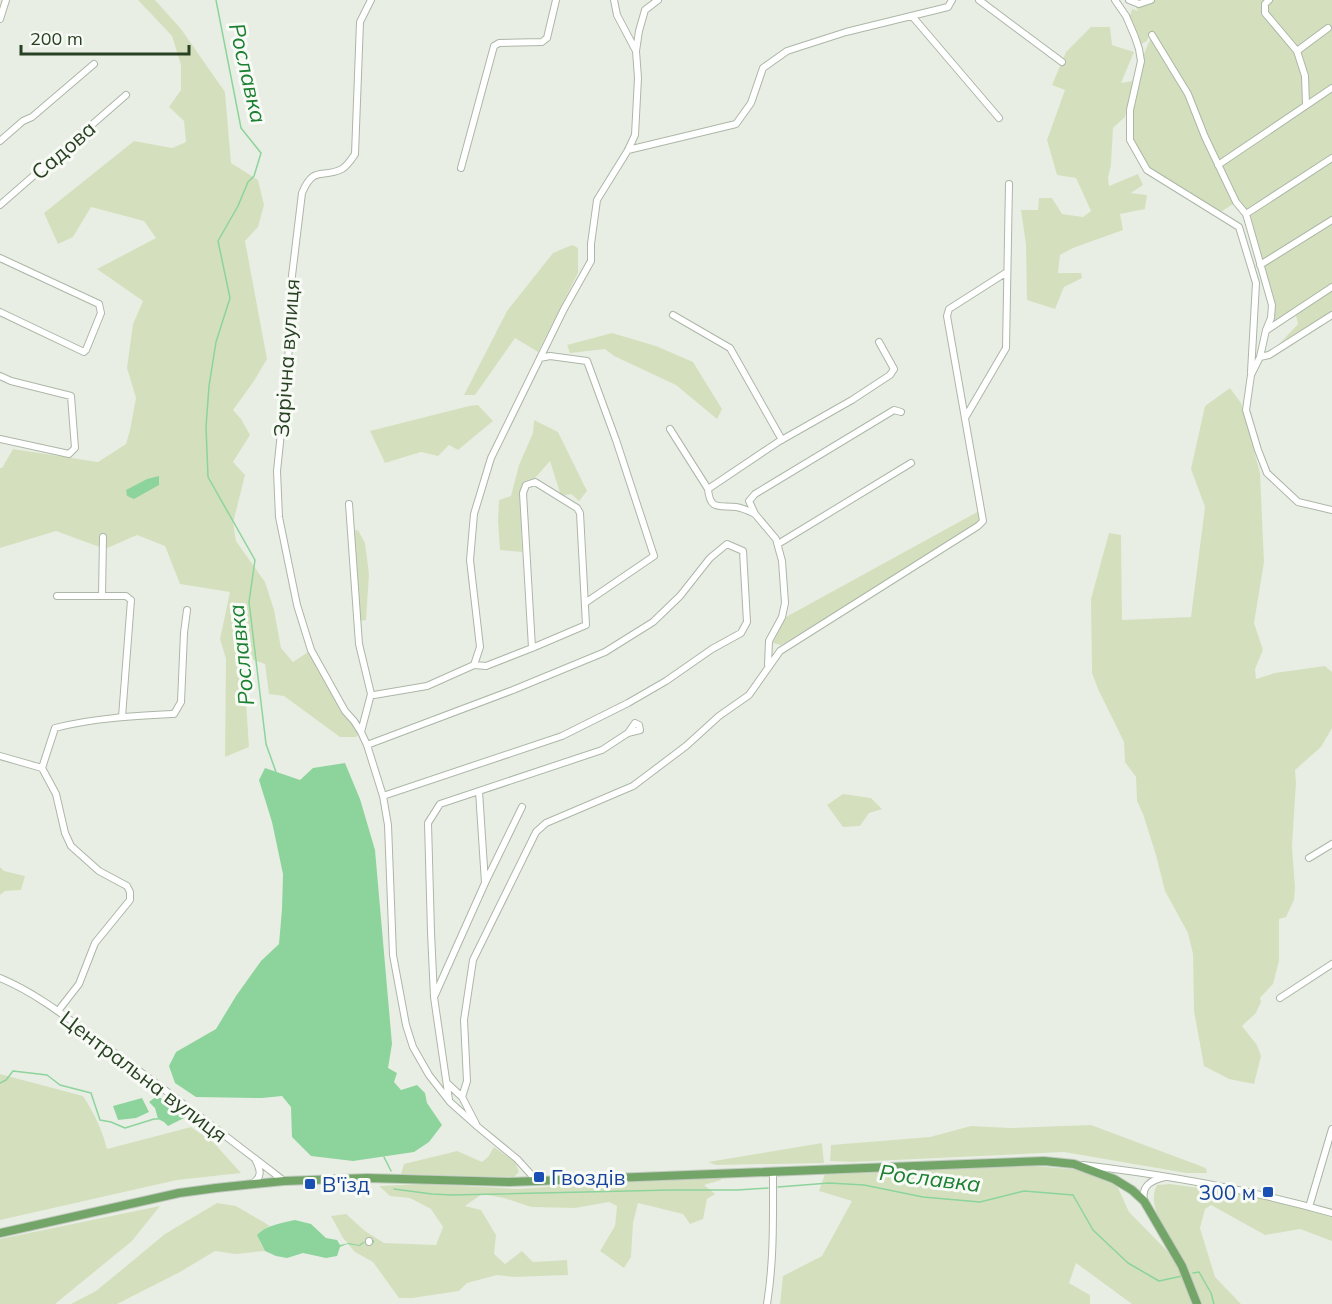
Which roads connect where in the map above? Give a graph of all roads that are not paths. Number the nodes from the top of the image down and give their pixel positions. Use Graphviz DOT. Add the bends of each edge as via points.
graph roads {
  1 [pos="6,0"];
  2 [pos="371,0"];
  3 [pos="556,0"];
  4 [pos="614,0"];
  5 [pos="658,0"];
  6 [pos="952,0"];
  7 [pos="979,0"];
  8 [pos="1115,0"];
  9 [pos="1129,0"];
  10 [pos="1151,0"];
  11 [pos="1269,0"];
  12 [pos="912,16"];
  13 [pos="0,19"];
  14 [pos="1328,28"];
  15 [pos="1152,34"];
  16 [pos="636,51"];
  17 [pos="1297,51"];
  18 [pos="1062,62"];
  19 [pos="94,64"];
  20 [pos="1332,88"];
  21 [pos="126,96"];
  22 [pos="1306,104"];
  23 [pos="999,118"];
  24 [pos="0,141"];
  25 [pos="628,150"];
  26 [pos="1332,158"];
  27 [pos="1218,165"];
  28 [pos="461,168"];
  29 [pos="1009,184"];
  30 [pos="0,205"];
  31 [pos="1246,214"];
  32 [pos="1332,220"];
  33 [pos="0,258"];
  34 [pos="1260,266"];
  35 [pos="1007,272"];
  36 [pos="1332,287"];
  37 [pos="0,312"];
  38 [pos="673,315"];
  39 [pos="1332,315"];
  40 [pos="1266,330"];
  41 [pos="879,342"];
  42 [pos="1260,357"];
  43 [pos="540,358"];
  44 [pos="1251,375"];
  45 [pos="0,376"];
  46 [pos="901,412"];
  47 [pos="965,418"];
  48 [pos="670,429"];
  49 [pos="0,439"];
  50 [pos="782,440"];
  51 [pos="911,463"];
  52 [pos="708,489"];
  53 [pos="349,504"];
  54 [pos="1332,510"];
  55 [pos="755,514"];
  56 [pos="103,537"];
  57 [pos="778,544"];
  58 [pos="57,596"];
  59 [pos="102,596"];
  60 [pos="585,603"];
  61 [pos="188,610"];
  62 [pos="532,648"];
  63 [pos="474,665"];
  64 [pos="767,667"];
  65 [pos="371,694"];
  66 [pos="122,717"];
  67 [pos="361,732"];
  68 [pos="628,733"];
  69 [pos="367,745"];
  70 [pos="0,756"];
  71 [pos="42,768"];
  72 [pos="479,791"];
  73 [pos="383,796"];
  74 [pos="522,807"];
  75 [pos="1332,844"];
  76 [pos="1309,858"];
  77 [pos="485,884"];
  78 [pos="1332,964"];
  79 [pos="0,978"];
  80 [pos="434,997"];
  81 [pos="1281,998"];
  82 [pos="58,1011"];
  83 [pos="447,1084"];
  84 [pos="462,1097"];
  85 [pos="450,1102"];
  86 [pos="478,1127"];
  87 [pos="1332,1129"];
  88 [pos="254,1158"];
  89 [pos="1074,1164"];
  90 [pos="773,1173"];
  91 [pos="1169,1177"];
  92 [pos="284,1181"];
  93 [pos="537,1181"];
  94 [pos="252,1184"];
  95 [pos="1144,1201"];
  96 [pos="1309,1206"];
  97 [pos="1332,1213"];
  98 [pos="0,1233"];
  99 [pos="767,1304"];
  100 [pos="1197,1304"];
  1 -- 13 [label="street"];
  2 -- 67 [label="street, Зарічна вулиця" via="360,22 355,154 340,169 315,174 302,194 276,471 279,517 297,605 311,650"];
  3 -- 28 [label="street" via="543,42 494,46"];
  4 -- 16 [label="street" via="617,15"];
  5 -- 16 [label="street" via="645,10"];
  6 -- 12 [label="street" via="948,7"];
  7 -- 18 [label="street"];
  8 -- 44 [label="street" via="1135,37 1141,61 1130,110 1130,140 1148,170 1239,227 1256,283"];
  9 -- 10 [label="street" via="1139,4"];
  11 -- 17 [label="street" via="1265,14"];
  12 -- 23 [label="street"];
  12 -- 25 [label="street" via="787,51 763,68 751,103 736,124"];
  14 -- 17 [label="street"];
  15 -- 27 [label="street" via="1188,94"];
  16 -- 25 [label="street" via="636,132"];
  17 -- 22 [label="street" via="1305,76"];
  19 -- 24 [label="street"];
  20 -- 22 [label="street"];
  21 -- 30 [label="street, Садова"];
  22 -- 27 [label="street"];
  25 -- 43 [label="street" via="597,200 591,261"];
  26 -- 31 [label="street"];
  27 -- 31 [label="street"];
  29 -- 35 [label="street"];
  31 -- 34 [label="street"];
  32 -- 34 [label="street"];
  33 -- 37 [label="street" via="99,304 102,313 84,352"];
  34 -- 40 [label="street" via="1272,305"];
  35 -- 47 [label="street" via="1006,348"];
  35 -- 47 [label="street" via="949,309"];
  36 -- 40 [label="street"];
  38 -- 50 [label="street" via="730,348"];
  39 -- 42 [label="street"];
  40 -- 42 [label="street"];
  41 -- 50 [label="street" via="894,369 890,375"];
  42 -- 44 [label="street"];
  43 -- 60 [label="street" via="587,361 654,556"];
  43 -- 63 [label="street" via="491,458 474,513 470,560 480,647"];
  44 -- 54 [label="street" via="1246,410 1268,473 1298,502"];
  45 -- 49 [label="street" via="71,396 75,448 69,454"];
  46 -- 55 [label="street" via="894,410 754,494 749,501"];
  47 -- 64 [label="street" via="983,521 780,651"];
  48 -- 52 [label="street"];
  50 -- 52 [label="street"];
  51 -- 57 [label="street"];
  52 -- 55 [label="street" via="709,499 716,505 739,507"];
  53 -- 65 [label="street" via="359,644"];
  55 -- 57 [label="street"];
  56 -- 59 [label="street"];
  57 -- 64 [label="street" via="785,603 769,641"];
  58 -- 59 [label="street"];
  59 -- 66 [label="street" via="126,596 131,600"];
  60 -- 62 [label="street" via="586,625"];
  60 -- 62 [label="street" via="580,513 534,482 526,485 523,493"];
  61 -- 66 [label="street" via="181,702 174,714"];
  62 -- 63 [label="street" via="486,666"];
  63 -- 65 [label="street" via="427,686"];
  64 -- 84 [label="street" via="749,695 633,786 546,823 536,832 473,960 464,1020 467,1081"];
  65 -- 67 [label="street"];
  66 -- 71 [label="street" via="55,728"];
  67 -- 69 [label="street, Зарічна вулиця"];
  68 -- 72 [label="street" via="602,750"];
  69 -- 73 [label="street, Зарічна вулиця"];
  69 -- 73 [label="street" via="605,652 653,622 727,544 743,551 747,622 741,633 638,698 562,736"];
  70 -- 71 [label="street"];
  71 -- 82 [label="street" via="56,794 71,846 130,892 130,900 95,944 80,984"];
  72 -- 77 [label="street"];
  72 -- 80 [label="street" via="440,804 428,823"];
  73 -- 85 [label="street, Зарічна вулиця" via="388,825 393,955 406,1025 413,1047"];
  74 -- 77 [label="street"];
  75 -- 76 [label="street"];
  77 -- 80 [label="street"];
  78 -- 81 [label="street"];
  79 -- 82 [label="street, Центральна вулиця"];
  80 -- 83 [label="street"];
  82 -- 88 [label="street, Центральна вулиця"];
  83 -- 84 [label="street"];
  83 -- 85 [label="street"];
  84 -- 86 [label="street"];
  85 -- 86 [label="street, Зарічна вулиця"];
  86 -- 93 [label="street, Зарічна вулиця"];
  87 -- 96 [label="street"];
  88 -- 92 [label="street, Центральна вулиця"];
  88 -- 94 [label="street" via="260,1175"];
  89 -- 90 [label="main road" via="1020,1161"];
  89 -- 91 [label="street"];
  89 -- 95 [label="main road" via="1114,1179"];
  90 -- 93 [label="main road"];
  90 -- 99 [label="street"];
  91 -- 95 [label="street" via="1146,1186"];
  91 -- 96 [label="street"];
  92 -- 93 [label="main road"];
  92 -- 94 [label="main road"];
  94 -- 98 [label="main road" via="179,1193"];
  95 -- 100 [label="main road" via="1182,1266"];
  96 -- 97 [label="street"];
}
